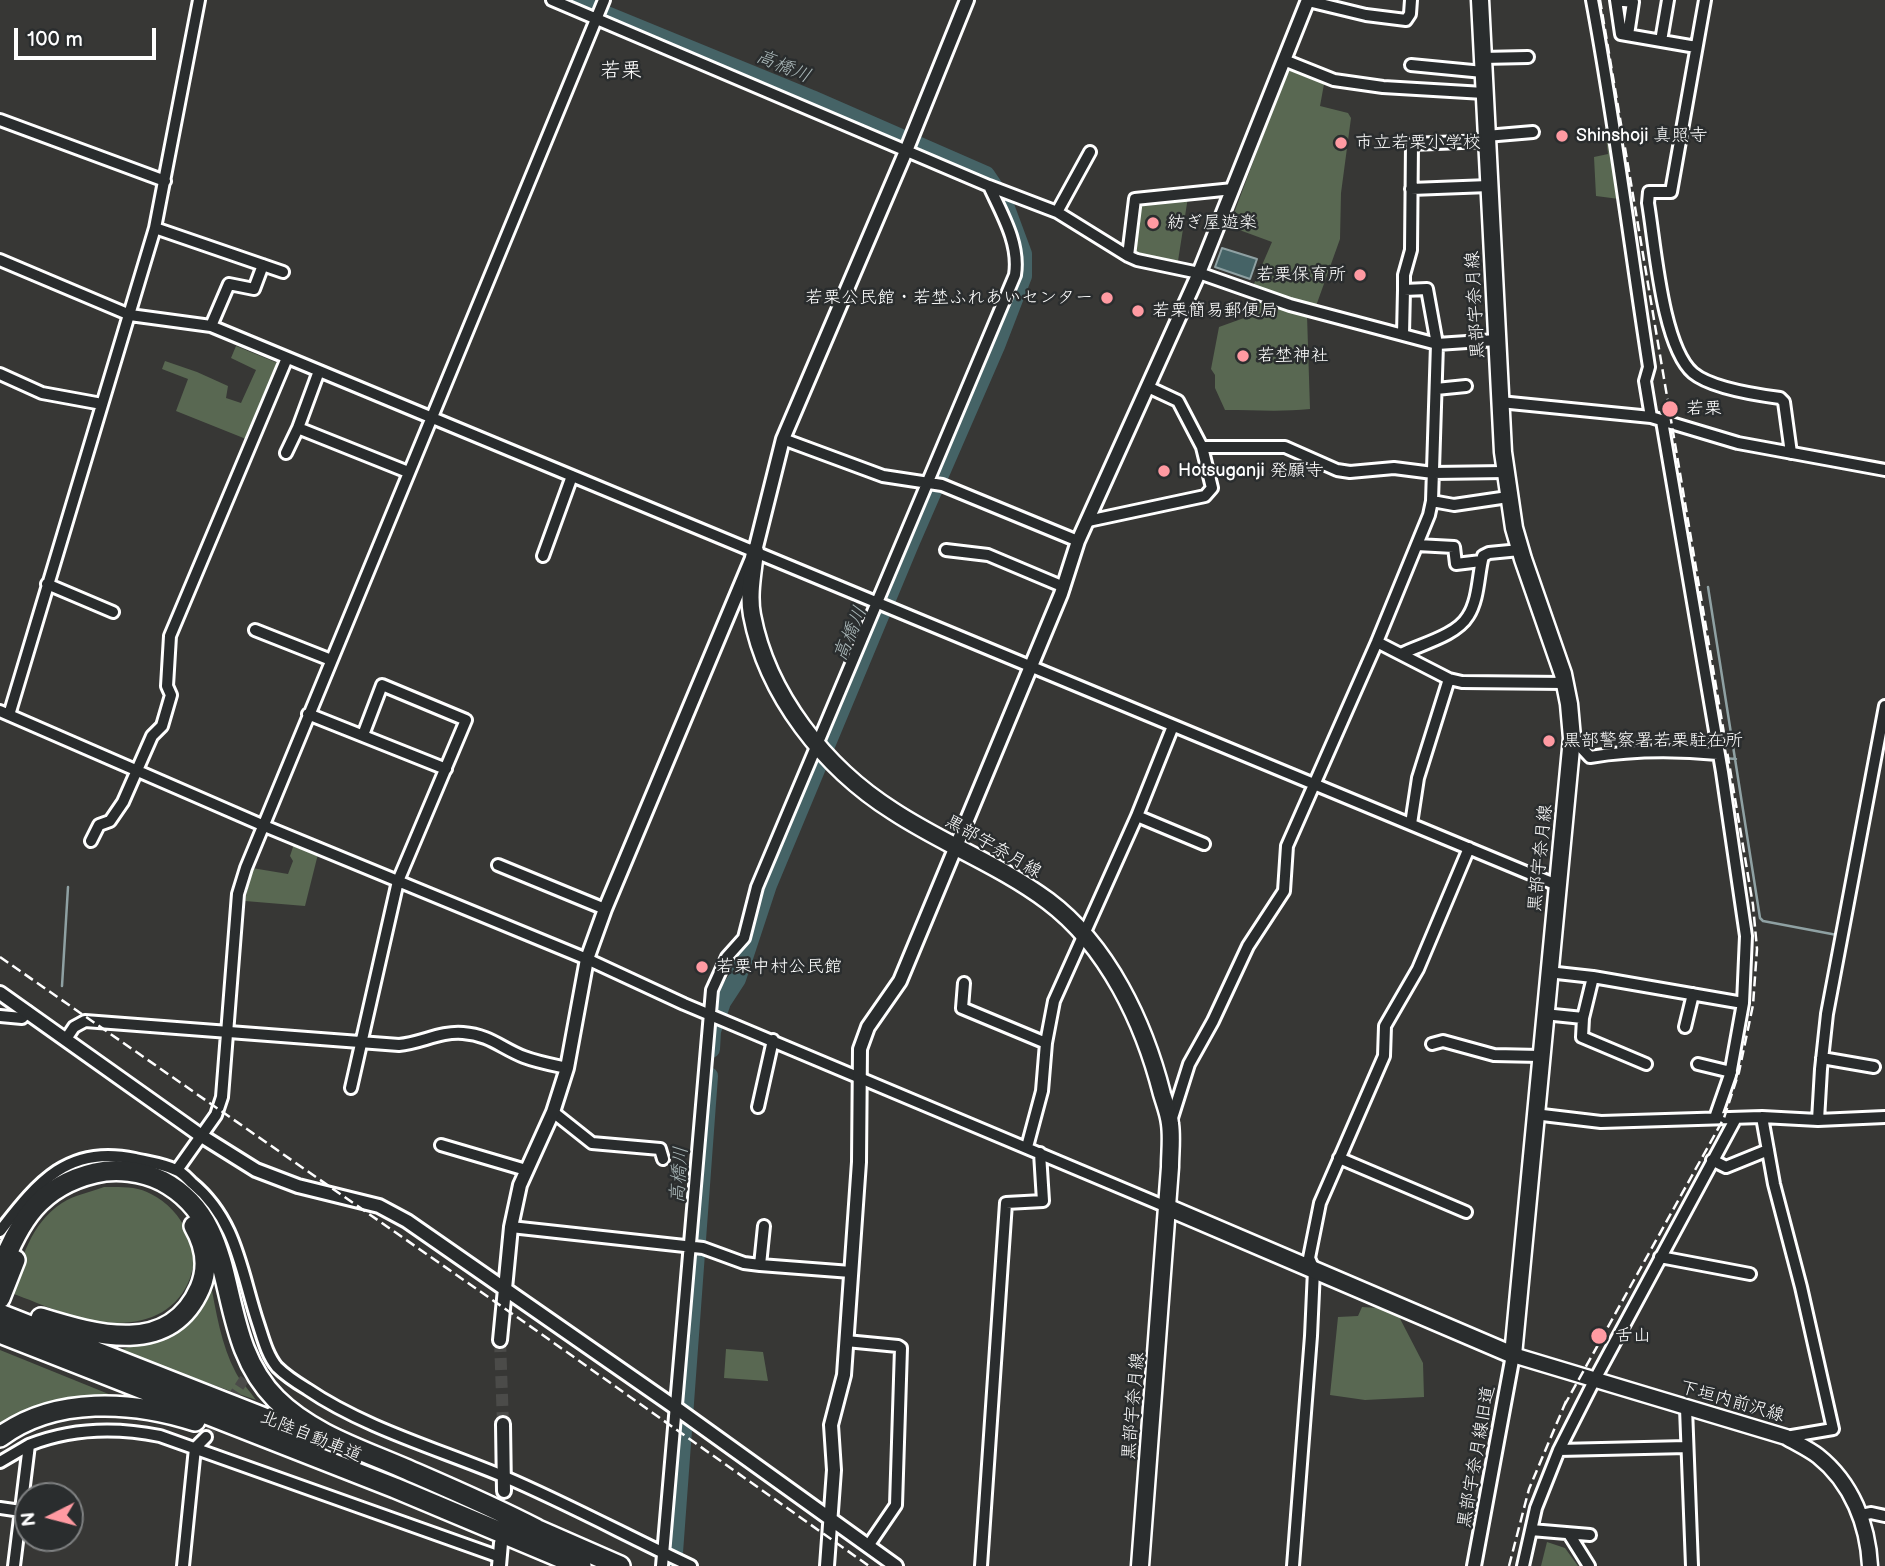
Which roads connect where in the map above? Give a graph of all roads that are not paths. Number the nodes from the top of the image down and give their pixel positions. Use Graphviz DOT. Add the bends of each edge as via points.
graph roads {
  1 [pos="200,0"];
  2 [pos="552,0"];
  3 [pos="604,0"];
  4 [pos="967,0"];
  5 [pos="1308,0"];
  6 [pos="1411,0"];
  7 [pos="1479,0"];
  8 [pos="1592,0"];
  9 [pos="1616,0"];
  10 [pos="1668,0"];
  11 [pos="1705,0"];
  12 [pos="596,19"];
  13 [pos="1628,35"];
  14 [pos="1661,41"];
  15 [pos="1696,47"];
  16 [pos="1528,57"];
  17 [pos="1284,61"];
  18 [pos="1411,65"];
  19 [pos="1483,65"];
  20 [pos="1484,93"];
  21 [pos="0,120"];
  22 [pos="1533,132"];
  23 [pos="1486,138"];
  24 [pos="906,151"];
  25 [pos="1090,152"];
  26 [pos="165,181"];
  27 [pos="989,186"];
  28 [pos="1489,186"];
  29 [pos="1233,188"];
  30 [pos="1411,189"];
  31 [pos="1057,212"];
  32 [pos="156,228"];
  33 [pos="1128,256"];
  34 [pos="2,261"];
  35 [pos="263,265"];
  36 [pos="283,272"];
  37 [pos="1199,273"];
  38 [pos="0,274"];
  39 [pos="1404,290"];
  40 [pos="130,315"];
  41 [pos="211,326"];
  42 [pos="1403,334"];
  43 [pos="1497,341"];
  44 [pos="1437,344"];
  45 [pos="287,358"];
  46 [pos="319,371"];
  47 [pos="0,374"];
  48 [pos="1466,386"];
  49 [pos="1148,387"];
  50 [pos="1436,388"];
  51 [pos="1500,402"];
  52 [pos="102,404"];
  53 [pos="430,417"];
  54 [pos="1657,419"];
  55 [pos="298,428"];
  56 [pos="783,439"];
  57 [pos="1202,447"];
  58 [pos="286,453"];
  59 [pos="1791,453"];
  60 [pos="1885,470"];
  61 [pos="1505,471"];
  62 [pos="408,472"];
  63 [pos="1433,473"];
  64 [pos="572,476"];
  65 [pos="927,483"];
  66 [pos="1508,497"];
  67 [pos="1432,501"];
  68 [pos="1088,521"];
  69 [pos="1078,541"];
  70 [pos="1417,545"];
  71 [pos="946,550"];
  72 [pos="1520,550"];
  73 [pos="755,551"];
  74 [pos="543,556"];
  75 [pos="1482,561"];
  76 [pos="47,584"];
  77 [pos="1064,587"];
  78 [pos="877,603"];
  79 [pos="113,612"];
  80 [pos="255,630"];
  81 [pos="1377,642"];
  82 [pos="1401,654"];
  83 [pos="331,660"];
  84 [pos="1031,667"];
  85 [pos="1449,679"];
  86 [pos="1565,683"];
  87 [pos="1885,706"];
  88 [pos="5,713"];
  89 [pos="308,714"];
  90 [pos="1173,726"];
  91 [pos="363,734"];
  92 [pos="1571,742"];
  93 [pos="817,745"];
  94 [pos="1718,754"];
  95 [pos="446,769"];
  96 [pos="138,770"];
  97 [pos="1316,785"];
  98 [pos="1137,817"];
  99 [pos="1411,824"];
  100 [pos="262,825"];
  101 [pos="91,841"];
  102 [pos="1204,844"];
  103 [pos="957,845"];
  104 [pos="1469,848"];
  105 [pos="498,865"];
  106 [pos="398,881"];
  107 [pos="1557,885"];
  108 [pos="605,909"];
  109 [pos="1083,936"];
  110 [pos="587,959"];
  111 [pos="1548,972"];
  112 [pos="1593,977"];
  113 [pos="964,983"];
  114 [pos="0,993"];
  115 [pos="1693,994"];
  116 [pos="1743,1003"];
  117 [pos="28,1012"];
  118 [pos="708,1013"];
  119 [pos="1544,1014"];
  120 [pos="0,1016"];
  121 [pos="1583,1018"];
  122 [pos="1685,1027"];
  123 [pos="226,1032"];
  124 [pos="66,1039"];
  125 [pos="362,1040"];
  126 [pos="773,1040"];
  127 [pos="1046,1043"];
  128 [pos="1432,1044"];
  129 [pos="1540,1056"];
  130 [pos="1822,1058"];
  131 [pos="1646,1064"];
  132 [pos="1698,1064"];
  133 [pos="1874,1067"];
  134 [pos="567,1068"];
  135 [pos="1731,1072"];
  136 [pos="858,1076"];
  137 [pos="351,1088"];
  138 [pos="758,1107"];
  139 [pos="552,1112"];
  140 [pos="1534,1114"];
  141 [pos="1762,1117"];
  142 [pos="1715,1118"];
  143 [pos="1736,1118"];
  144 [pos="1885,1118"];
  145 [pos="1818,1120"];
  146 [pos="1170,1124"];
  147 [pos="200,1135"];
  148 [pos="441,1145"];
  149 [pos="1027,1147"];
  150 [pos="1768,1150"];
  151 [pos="1040,1153"];
  152 [pos="1339,1158"];
  153 [pos="663,1159"];
  154 [pos="1712,1160"];
  155 [pos="177,1170"];
  156 [pos="526,1170"];
  157 [pos="1169,1208"];
  158 [pos="1466,1212"];
  159 [pos="764,1226"];
  160 [pos="511,1227"];
  161 [pos="0,1231"];
  162 [pos="689,1246"];
  163 [pos="1660,1257"];
  164 [pos="760,1265"];
  165 [pos="1314,1270"];
  166 [pos="0,1271"];
  167 [pos="851,1272"];
  168 [pos="1750,1274"];
  169 [pos="504,1288"];
  170 [pos="0,1298"];
  171 [pos="0,1304"];
  172 [pos="10,1323"];
  173 [pos="500,1340"];
  174 [pos="846,1342"];
  175 [pos="266,1347"];
  176 [pos="1513,1355"];
  177 [pos="257,1360"];
  178 [pos="1594,1381"];
  179 [pos="676,1408"];
  180 [pos="1686,1408"];
  181 [pos="503,1424"];
  182 [pos="0,1437"];
  183 [pos="206,1437"];
  184 [pos="1786,1437"];
  185 [pos="29,1445"];
  186 [pos="1686,1447"];
  187 [pos="195,1448"];
  188 [pos="1559,1450"];
  189 [pos="0,1462"];
  190 [pos="505,1477"];
  191 [pos="25,1482"];
  192 [pos="395,1488"];
  193 [pos="504,1491"];
  194 [pos="1861,1515"];
  195 [pos="1885,1516"];
  196 [pos="830,1518"];
  197 [pos="536,1529"];
  198 [pos="1531,1530"];
  199 [pos="1569,1534"];
  200 [pos="1590,1535"];
  201 [pos="500,1544"];
  202 [pos="868,1546"];
  203 [pos="663,1553"];
  204 [pos="499,1562"];
  205 [pos="184,1566"];
  206 [pos="580,1566"];
  207 [pos="620,1566"];
  208 [pos="663,1566"];
  209 [pos="691,1566"];
  210 [pos="827,1566"];
  211 [pos="896,1566"];
  212 [pos="981,1566"];
  213 [pos="1140,1566"];
  214 [pos="1293,1566"];
  215 [pos="1474,1566"];
  216 [pos="1523,1566"];
  217 [pos="1590,1566"];
  218 [pos="1692,1566"];
  219 [pos="1870,1566"];
  1 -- 26 [label="street"];
  2 -- 12 [label="street"];
  3 -- 12 [label="street"];
  4 -- 24 [label="street"];
  5 -- 6 [label="street" via="1406,20"];
  5 -- 17 [label="street"];
  7 -- 19 [label="main road, 黒部宇奈月線"];
  8 -- 54 [label="street" via="1649,367 1646,381"];
  9 -- 13 [label="street" via="1621,34"];
  9 -- 13 [label="street" via="1633,2"];
  10 -- 14 [label="street"];
  11 -- 15 [label="street"];
  12 -- 24 [label="street"];
  12 -- 53 [label="street"];
  13 -- 14 [label="street"];
  14 -- 15 [label="street"];
  15 -- 59 [label="street" via="1671,192 1649,192 1668,326 1686,366 1695,375 1784,402"];
  16 -- 19 [label="street"];
  17 -- 20 [label="street" via="1334,80"];
  17 -- 29 [label="street"];
  18 -- 19 [label="street"];
  19 -- 20 [label="main road, 黒部宇奈月線"];
  20 -- 23 [label="main road, 黒部宇奈月線"];
  21 -- 26 [label="street"];
  22 -- 23 [label="street"];
  23 -- 28 [label="main road, 黒部宇奈月線"];
  23 -- 30 [label="street" via="1412,144"];
  24 -- 27 [label="street"];
  24 -- 56 [label="street"];
  25 -- 31 [label="street"];
  26 -- 32 [label="street"];
  27 -- 31 [label="street"];
  27 -- 65 [label="street" via="1014,244 1016,275"];
  28 -- 30 [label="street"];
  28 -- 43 [label="main road, 黒部宇奈月線"];
  29 -- 33 [label="street" via="1135,199"];
  29 -- 37 [label="street"];
  30 -- 39 [label="street" via="1411,250"];
  31 -- 33 [label="street"];
  32 -- 35 [label="street"];
  32 -- 40 [label="street"];
  33 -- 37 [label="street"];
  34 -- 38 [label="street"];
  34 -- 40 [label="street"];
  35 -- 36 [label="street"];
  35 -- 41 [label="street" via="254,289 229,284"];
  37 -- 42 [label="street" via="1290,304"];
  37 -- 49 [label="street"];
  39 -- 42 [label="street"];
  39 -- 44 [label="street" via="1427,289"];
  40 -- 41 [label="street"];
  40 -- 52 [label="street"];
  41 -- 45 [label="street"];
  42 -- 44 [label="street"];
  43 -- 44 [label="street"];
  43 -- 51 [label="main road, 黒部宇奈月線"];
  44 -- 50 [label="street"];
  45 -- 46 [label="street"];
  45 -- 96 [label="street" via="170,636 170,695 162,726 152,736"];
  46 -- 53 [label="street"];
  46 -- 55 [label="street"];
  47 -- 52 [label="street" via="42,393"];
  48 -- 50 [label="street"];
  49 -- 57 [label="street" via="1178,401"];
  49 -- 68 [label="street"];
  50 -- 63 [label="street"];
  51 -- 54 [label="street"];
  51 -- 61 [label="main road, 黒部宇奈月線"];
  52 -- 76 [label="street"];
  53 -- 62 [label="street"];
  53 -- 64 [label="street"];
  54 -- 59 [label="street"];
  54 -- 94 [label="street"];
  55 -- 58 [label="street"];
  55 -- 62 [label="street"];
  56 -- 65 [label="street" via="883,476"];
  56 -- 73 [label="street"];
  57 -- 63 [label="street" via="1284,447 1337,470 1394,468"];
  57 -- 68 [label="street" via="1212,488 1205,496"];
  59 -- 60 [label="street"];
  61 -- 63 [label="street"];
  61 -- 66 [label="main road, 黒部宇奈月線"];
  62 -- 83 [label="street"];
  63 -- 67 [label="street"];
  64 -- 73 [label="street"];
  64 -- 74 [label="street"];
  65 -- 69 [label="street" via="942,485"];
  65 -- 78 [label="street"];
  66 -- 67 [label="street" via="1454,505"];
  66 -- 72 [label="main road, 黒部宇奈月線"];
  67 -- 70 [label="street"];
  68 -- 69 [label="street"];
  69 -- 77 [label="street"];
  70 -- 75 [label="street" via="1454,547 1456,564"];
  70 -- 81 [label="street"];
  71 -- 77 [label="street" via="988,555"];
  72 -- 75 [label="street" via="1489,552"];
  72 -- 86 [label="main road, 黒部宇奈月線"];
  73 -- 78 [label="street"];
  73 -- 93 [label="main road, 黒部宇奈月線" via="752,614 761,643 785,700"];
  73 -- 108 [label="street"];
  75 -- 82 [label="street" via="1468,617 1453,630"];
  76 -- 79 [label="street"];
  76 -- 88 [label="street"];
  77 -- 84 [label="street"];
  78 -- 84 [label="street"];
  78 -- 93 [label="street"];
  80 -- 83 [label="street"];
  81 -- 82 [label="street"];
  81 -- 97 [label="street"];
  82 -- 85 [label="street"];
  83 -- 89 [label="street"];
  84 -- 90 [label="street"];
  84 -- 103 [label="street"];
  85 -- 86 [label="street"];
  85 -- 99 [label="street" via="1418,778"];
  86 -- 92 [label="main road, 黒部宇奈月線"];
  87 -- 130 [label="street"];
  88 -- 96 [label="street"];
  89 -- 91 [label="street"];
  89 -- 100 [label="street"];
  90 -- 97 [label="street"];
  90 -- 98 [label="street"];
  91 -- 95 [label="street"];
  91 -- 95 [label="street" via="382,685 466,720"];
  92 -- 94 [label="street" via="1590,757 1662,750"];
  92 -- 107 [label="main road, 黒部宇奈月線"];
  93 -- 103 [label="main road, 黒部宇奈月線" via="864,792"];
  93 -- 118 [label="street" via="757,887 744,938 718,974"];
  94 -- 116 [label="street" via="1746,936"];
  95 -- 106 [label="street"];
  96 -- 100 [label="street"];
  96 -- 101 [label="street" via="123,802 110,821 99,825"];
  97 -- 99 [label="street"];
  97 -- 146 [label="street" via="1287,846 1284,891 1248,946 1189,1064"];
  98 -- 102 [label="street"];
  98 -- 109 [label="street"];
  99 -- 104 [label="street"];
  100 -- 106 [label="street"];
  100 -- 123 [label="street" via="239,894"];
  103 -- 109 [label="main road, 黒部宇奈月線" via="1051,903"];
  103 -- 136 [label="street" via="900,981 868,1027"];
  104 -- 107 [label="street"];
  104 -- 152 [label="street" via="1418,968 1385,1026 1384,1056"];
  105 -- 108 [label="street"];
  106 -- 110 [label="street"];
  106 -- 125 [label="street"];
  107 -- 111 [label="main road, 黒部宇奈月線"];
  108 -- 110 [label="street"];
  109 -- 127 [label="street" via="1054,1001"];
  109 -- 146 [label="main road, 黒部宇奈月線" via="1114,977 1138,1023"];
  110 -- 118 [label="street"];
  110 -- 134 [label="street"];
  111 -- 112 [label="street"];
  111 -- 119 [label="main road, 黒部宇奈月線"];
  112 -- 115 [label="street"];
  112 -- 121 [label="street"];
  113 -- 127 [label="street" via="962,1008"];
  114 -- 117 [label="street"];
  115 -- 116 [label="street"];
  115 -- 122 [label="street"];
  116 -- 135 [label="street"];
  117 -- 120 [label="street" via="22,1017"];
  117 -- 124 [label="street"];
  118 -- 126 [label="street"];
  118 -- 162 [label="street"];
  119 -- 121 [label="street"];
  119 -- 129 [label="main road, 黒部宇奈月線"];
  121 -- 131 [label="street" via="1582,1037"];
  123 -- 124 [label="street" via="85,1021"];
  123 -- 125 [label="street"];
  123 -- 147 [label="street" via="222,1097 216,1115"];
  124 -- 147 [label="street"];
  125 -- 134 [label="street" via="399,1045 461,1033 487,1037 524,1057"];
  125 -- 137 [label="street"];
  126 -- 136 [label="street"];
  126 -- 138 [label="street"];
  127 -- 149 [label="street" via="1042,1091"];
  128 -- 129 [label="street" via="1443,1041 1494,1055"];
  129 -- 140 [label="main road, 黒部宇奈月線"];
  130 -- 133 [label="street"];
  130 -- 145 [label="street"];
  132 -- 135 [label="street"];
  134 -- 139 [label="street"];
  135 -- 142 [label="street"];
  136 -- 149 [label="street"];
  136 -- 167 [label="street" via="859,1161"];
  139 -- 153 [label="street" via="592,1143 660,1149"];
  139 -- 156 [label="street"];
  140 -- 142 [label="street" via="1601,1122"];
  140 -- 176 [label="main road, 黒部宇奈月線"];
  141 -- 143 [label="street"];
  141 -- 145 [label="street"];
  141 -- 150 [label="street"];
  142 -- 143 [label="street"];
  143 -- 154 [label="street"];
  144 -- 145 [label="street"];
  146 -- 157 [label="main road, 黒部宇奈月線"];
  147 -- 155 [label="street"];
  147 -- 169 [label="street" via="256,1170 298,1186 379,1206"];
  148 -- 156 [label="street"];
  149 -- 151 [label="street"];
  150 -- 154 [label="street" via="1726,1167"];
  150 -- 184 [label="street" via="1833,1429"];
  151 -- 157 [label="street"];
  151 -- 212 [label="street" via="1043,1201 1006,1203"];
  152 -- 158 [label="street"];
  152 -- 165 [label="street" via="1320,1203 1309,1258"];
  154 -- 163 [label="street"];
  155 -- 161 [label="street" via="124,1157 71,1163 33,1189"];
  155 -- 175 [label="street" via="208,1195 225,1219"];
  156 -- 160 [label="street"];
  157 -- 165 [label="main road"];
  157 -- 213 [label="main road, 黒部宇奈月線"];
  159 -- 164 [label="street"];
  160 -- 162 [label="street"];
  160 -- 169 [label="street"];
  162 -- 164 [label="street"];
  162 -- 179 [label="street"];
  163 -- 168 [label="street"];
  163 -- 178 [label="street"];
  164 -- 167 [label="street"];
  165 -- 176 [label="main road"];
  165 -- 214 [label="street"];
  166 -- 197 [label="highway" via="18,1229 61,1185 112,1171 155,1178 188,1200 207,1223 241,1345 278,1401 332,1437"];
  167 -- 174 [label="street"];
  169 -- 173 [label="street"];
  169 -- 179 [label="street"];
  170 -- 172 [label="highway" via="36,1221 58,1200 84,1188 116,1182 148,1187 186,1215 202,1242 205,1270 197,1294 176,1321 153,1332 124,1336"];
  171 -- 172 [label="highway"];
  172 -- 192 [label="highway, 北陸自動車道"];
  172 -- 197 [label="highway, 北陸自動車道"];
  174 -- 196 [label="street" via="844,1375 831,1425"];
  174 -- 202 [label="street" via="901,1348 896,1505"];
  175 -- 177 [label="street"];
  175 -- 190 [label="street" via="276,1366 310,1391 356,1416"];
  176 -- 178 [label="main road, 下垣内前沢線"];
  176 -- 215 [label="street, 黒部宇奈月線旧道"];
  178 -- 180 [label="main road, 下垣内前沢線"];
  178 -- 188 [label="street"];
  179 -- 196 [label="street"];
  179 -- 203 [label="street"];
  180 -- 184 [label="main road, 下垣内前沢線"];
  180 -- 186 [label="street"];
  181 -- 190 [label="street"];
  182 -- 192 [label="highway" via="70,1408 142,1409 198,1422"];
  183 -- 187 [label="street"];
  184 -- 194 [label="main road, 下垣内前沢線" via="1819,1457 1848,1490"];
  185 -- 187 [label="street" via="62,1434 114,1430 160,1436"];
  185 -- 189 [label="street"];
  185 -- 191 [label="street"];
  186 -- 188 [label="street"];
  186 -- 218 [label="street"];
  187 -- 204 [label="street"];
  187 -- 205 [label="street"];
  188 -- 198 [label="street"];
  190 -- 193 [label="street"];
  190 -- 203 [label="street"];
  192 -- 206 [label="highway, 北陸自動車道"];
  194 -- 195 [label="street"];
  194 -- 219 [label="main road, 下垣内前沢線"];
  196 -- 202 [label="street"];
  196 -- 210 [label="street"];
  197 -- 207 [label="highway, 北陸自動車道"];
  198 -- 199 [label="street"];
  198 -- 216 [label="street"];
  199 -- 200 [label="street"];
  199 -- 217 [label="street"];
  201 -- 204 [label="street"];
  202 -- 211 [label="street"];
  203 -- 208 [label="street"];
  203 -- 209 [label="street"];
}
